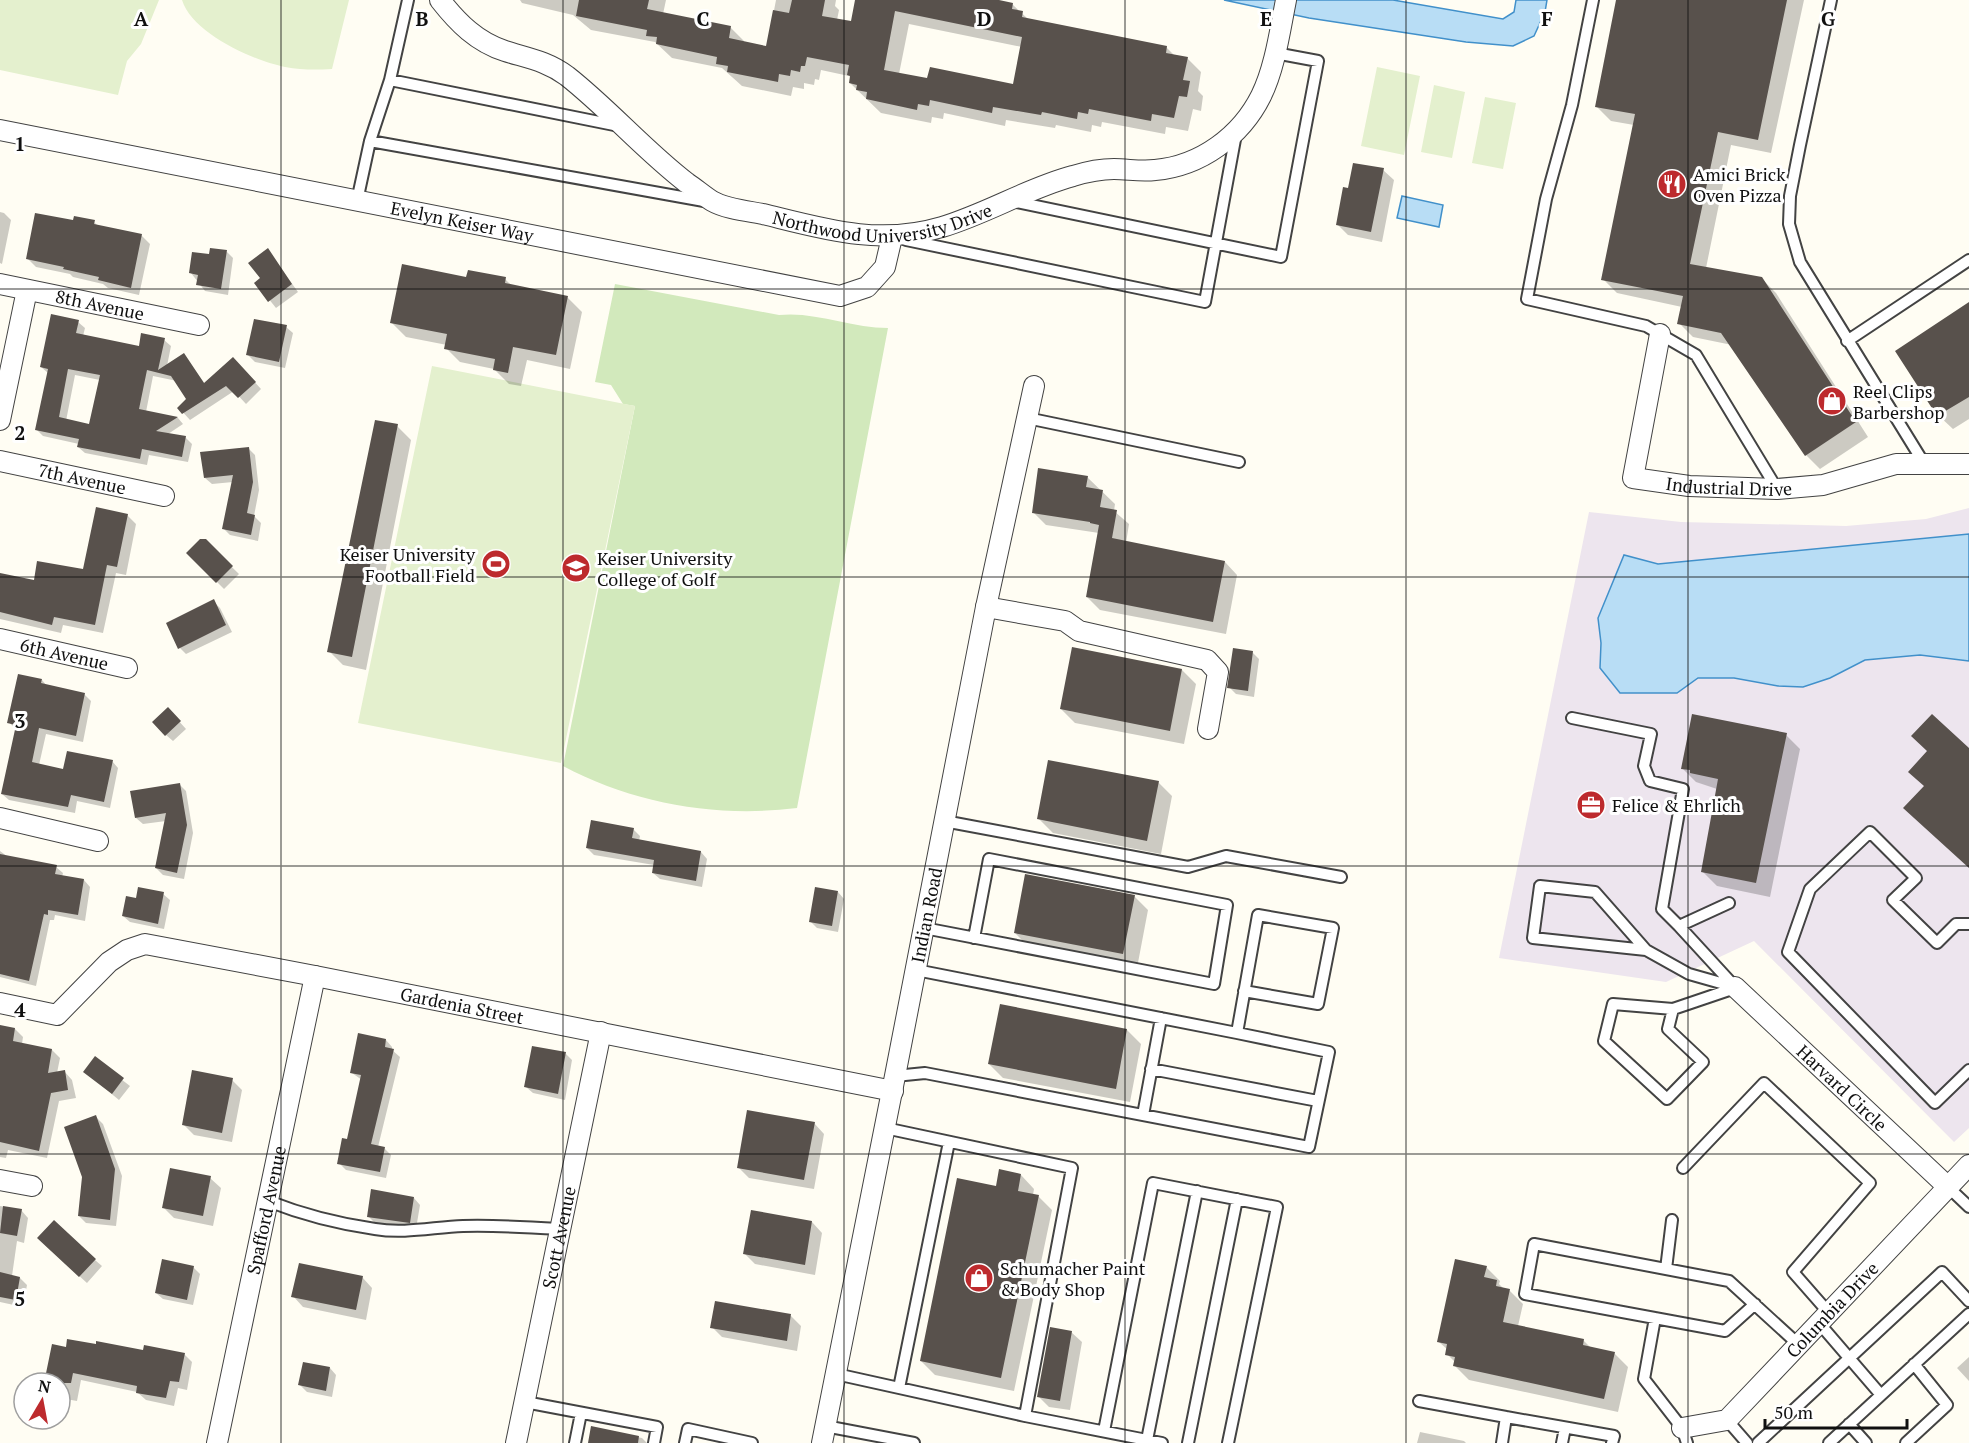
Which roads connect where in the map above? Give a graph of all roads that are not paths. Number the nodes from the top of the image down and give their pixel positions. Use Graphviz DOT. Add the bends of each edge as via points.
graph roads {
  1 [pos="408,0"];
  2 [pos="440,0"];
  3 [pos="1286,0"];
  4 [pos="1593,0"];
  5 [pos="1831,0"];
  6 [pos="1275,53"];
  7 [pos="390,80"];
  8 [pos="626,128"];
  9 [pos="0,130"];
  10 [pos="1237,131"];
  11 [pos="370,141"];
  12 [pos="357,201"];
  13 [pos="1011,201"];
  14 [pos="714,203"];
  15 [pos="892,237"];
  16 [pos="1216,243"];
  17 [pos="1969,260"];
  18 [pos="0,284"];
  19 [pos="27,290"];
  20 [pos="199,325"];
  21 [pos="1660,334"];
  22 [pos="1847,341"];
  23 [pos="1034,386"];
  24 [pos="1027,418"];
  25 [pos="0,420"];
  26 [pos="0,461"];
  27 [pos="1239,462"];
  28 [pos="1969,464"];
  29 [pos="1925,465"];
  30 [pos="1777,489"];
  31 [pos="164,496"];
  32 [pos="986,607"];
  33 [pos="0,639"];
  34 [pos="127,668"];
  35 [pos="1572,718"];
  36 [pos="1208,729"];
  37 [pos="0,818"];
  38 [pos="944,821"];
  39 [pos="98,842"];
  40 [pos="1341,877"];
  41 [pos="1729,903"];
  42 [pos="1969,924"];
  43 [pos="1679,926"];
  44 [pos="924,928"];
  45 [pos="974,938"];
  46 [pos="1646,950"];
  47 [pos="916,970"];
  48 [pos="315,975"];
  49 [pos="1735,987"];
  50 [pos="1244,991"];
  51 [pos="0,1003"];
  52 [pos="1673,1009"];
  53 [pos="1161,1018"];
  54 [pos="601,1032"];
  55 [pos="1237,1033"];
  56 [pos="1152,1069"];
  57 [pos="1969,1070"];
  58 [pos="894,1084"];
  59 [pos="1318,1101"];
  60 [pos="1143,1115"];
  61 [pos="885,1128"];
  62 [pos="949,1142"];
  63 [pos="1969,1165"];
  64 [pos="1683,1168"];
  65 [pos="0,1180"];
  66 [pos="32,1186"];
  67 [pos="1948,1187"];
  68 [pos="1197,1191"];
  69 [pos="1237,1199"];
  70 [pos="268,1201"];
  71 [pos="1969,1207"];
  72 [pos="1672,1220"];
  73 [pos="561,1229"];
  74 [pos="1666,1269"];
  75 [pos="1969,1301"];
  76 [pos="1755,1304"];
  77 [pos="1969,1314"];
  78 [pos="1655,1318"];
  79 [pos="1824,1318"];
  80 [pos="1799,1345"];
  81 [pos="1849,1358"];
  82 [pos="1914,1364"];
  83 [pos="836,1374"];
  84 [pos="899,1388"];
  85 [pos="1881,1395"];
  86 [pos="1419,1401"];
  87 [pos="525,1402"];
  88 [pos="581,1413"];
  89 [pos="1025,1416"];
  90 [pos="1506,1417"];
  91 [pos="1727,1420"];
  92 [pos="1849,1424"];
  93 [pos="1565,1428"];
  94 [pos="1104,1431"];
  95 [pos="824,1435"];
  96 [pos="1684,1435"];
  97 [pos="884,1440"];
  98 [pos="1147,1440"];
  99 [pos="217,1443"];
  100 [pos="516,1443"];
  101 [pos="575,1443"];
  102 [pos="654,1443"];
  103 [pos="685,1443"];
  104 [pos="752,1443"];
  105 [pos="914,1443"];
  106 [pos="1162,1443"];
  107 [pos="1188,1443"];
  108 [pos="1228,1443"];
  109 [pos="1502,1443"];
  110 [pos="1562,1443"];
  111 [pos="1612,1443"];
  112 [pos="1747,1443"];
  113 [pos="1758,1443"];
  114 [pos="1829,1443"];
  115 [pos="1866,1443"];
  116 [pos="1906,1443"];
  1 -- 7 [label="lane"];
  2 -- 8 [label="street, Northwood University Drive" via="480,40 555,67"];
  3 -- 6 [label="street, Northwood University Drive"];
  4 -- 21 [label="lane" via="1572,105 1546,199 1527,299 1646,326"];
  5 -- 22 [label="lane" via="1790,196 1789,224 1800,262"];
  6 -- 10 [label="street, Northwood University Drive" via="1262,94"];
  6 -- 16 [label="lane" via="1318,61 1281,257"];
  7 -- 8 [label="lane"];
  7 -- 11 [label="lane"];
  8 -- 14 [label="street, Northwood University Drive" via="675,174"];
  9 -- 12 [label="street, Evelyn Keiser Way"];
  10 -- 13 [label="street, Northwood University Drive" via="1213,150 1178,166 1088,172 1063,178"];
  10 -- 16 [label="lane"];
  11 -- 12 [label="lane"];
  11 -- 14 [label="lane"];
  12 -- 15 [label="street, Evelyn Keiser Way" via="840,296 867,287 885,267"];
  13 -- 15 [label="street, Northwood University Drive" via="942,227"];
  13 -- 16 [label="lane"];
  14 -- 15 [label="street, Northwood University Drive" via="831,231"];
  15 -- 16 [label="lane" via="1205,302"];
  17 -- 22 [label="lane"];
  18 -- 19 [label="street, 8th Avenue"];
  19 -- 20 [label="street, 8th Avenue"];
  19 -- 25 [label="street"];
  21 -- 30 [label="lane" via="1696,355"];
  21 -- 30 [label="street, Industrial Drive" via="1633,478 1689,486"];
  22 -- 29 [label="lane"];
  23 -- 24 [label="street, Indian Road"];
  24 -- 27 [label="lane"];
  24 -- 32 [label="street, Indian Road"];
  26 -- 31 [label="street, 7th Avenue"];
  28 -- 29 [label="street, Industrial Drive"];
  29 -- 30 [label="street, Industrial Drive" via="1896,464 1823,485"];
  32 -- 36 [label="street" via="1065,621 1080,631 1208,660 1218,672"];
  32 -- 38 [label="street, Indian Road"];
  33 -- 34 [label="street, 6th Avenue"];
  35 -- 43 [label="lane" via="1651,734 1644,766 1650,781 1683,789 1662,909"];
  37 -- 39 [label="street"];
  38 -- 40 [label="lane" via="1188,867 1226,856"];
  38 -- 44 [label="street, Indian Road"];
  41 -- 43 [label="lane"];
  42 -- 57 [label="lane" via="1956,924 1937,943 1893,900 1916,878 1870,832 1810,890 1788,952 1935,1103"];
  43 -- 49 [label="lane"];
  44 -- 45 [label="lane"];
  44 -- 47 [label="street, Indian Road"];
  45 -- 45 [label="lane" via="1214,984 1227,905 989,859"];
  46 -- 46 [label="lane" via="1595,892 1540,886 1533,938"];
  46 -- 49 [label="lane" via="1689,974"];
  47 -- 53 [label="lane"];
  47 -- 58 [label="street, Indian Road"];
  48 -- 51 [label="street, Gardenia Street" via="145,945 127,950 110,962 57,1015"];
  48 -- 54 [label="street, Gardenia Street"];
  48 -- 70 [label="street, Spafford Avenue"];
  49 -- 52 [label="lane"];
  49 -- 67 [label="street, Harvard Circle"];
  50 -- 50 [label="lane" via="1258,915 1333,928 1318,1004"];
  50 -- 55 [label="lane"];
  52 -- 52 [label="lane" via="1613,1004 1604,1041 1667,1099 1703,1062 1668,1029"];
  53 -- 55 [label="lane"];
  53 -- 56 [label="lane"];
  54 -- 58 [label="street, Gardenia Street"];
  54 -- 73 [label="street, Scott Avenue"];
  55 -- 59 [label="lane" via="1329,1052"];
  56 -- 59 [label="lane"];
  56 -- 60 [label="lane"];
  58 -- 60 [label="lane" via="925,1073"];
  58 -- 61 [label="street, Indian Road"];
  59 -- 60 [label="lane" via="1309,1147"];
  61 -- 62 [label="lane"];
  61 -- 83 [label="street, Indian Road"];
  62 -- 84 [label="lane"];
  62 -- 89 [label="lane" via="1072,1168"];
  63 -- 67 [label="street, Columbia Drive"];
  64 -- 79 [label="lane" via="1764,1083 1870,1183 1793,1272"];
  65 -- 66 [label="street"];
  67 -- 71 [label="lane"];
  67 -- 79 [label="street, Columbia Drive"];
  68 -- 69 [label="lane"];
  68 -- 94 [label="lane" via="1153,1183"];
  68 -- 98 [label="lane"];
  69 -- 107 [label="lane"];
  69 -- 108 [label="lane" via="1277,1207"];
  70 -- 73 [label="lane" via="292,1211 376,1230 423,1231 462,1226"];
  70 -- 99 [label="street, Spafford Avenue"];
  72 -- 74 [label="lane"];
  73 -- 87 [label="street, Scott Avenue"];
  74 -- 76 [label="lane" via="1729,1281"];
  74 -- 78 [label="lane" via="1534,1244 1525,1294"];
  75 -- 81 [label="lane" via="1942,1272"];
  76 -- 78 [label="lane" via="1725,1331"];
  76 -- 80 [label="lane"];
  77 -- 82 [label="lane"];
  78 -- 96 [label="lane" via="1644,1379"];
  79 -- 80 [label="street, Columbia Drive"];
  79 -- 81 [label="lane"];
  80 -- 91 [label="street, Columbia Drive"];
  81 -- 85 [label="lane"];
  81 -- 113 [label="lane"];
  82 -- 85 [label="lane"];
  82 -- 116 [label="lane" via="1947,1405"];
  83 -- 84 [label="lane"];
  83 -- 95 [label="street, Indian Road"];
  84 -- 89 [label="lane"];
  85 -- 92 [label="lane"];
  86 -- 90 [label="lane"];
  87 -- 88 [label="lane"];
  87 -- 100 [label="street, Scott Avenue"];
  88 -- 101 [label="lane"];
  88 -- 102 [label="lane" via="657,1427"];
  89 -- 94 [label="lane"];
  90 -- 93 [label="lane"];
  90 -- 109 [label="lane"];
  91 -- 96 [label="street"];
  91 -- 112 [label="lane"];
  92 -- 114 [label="lane"];
  92 -- 115 [label="lane"];
  93 -- 110 [label="lane"];
  93 -- 111 [label="lane" via="1614,1436"];
  94 -- 98 [label="lane"];
  95 -- 97 [label="lane"];
  97 -- 105 [label="lane"];
  98 -- 106 [label="lane"];
  103 -- 104 [label="lane" via="688,1429"];
}
